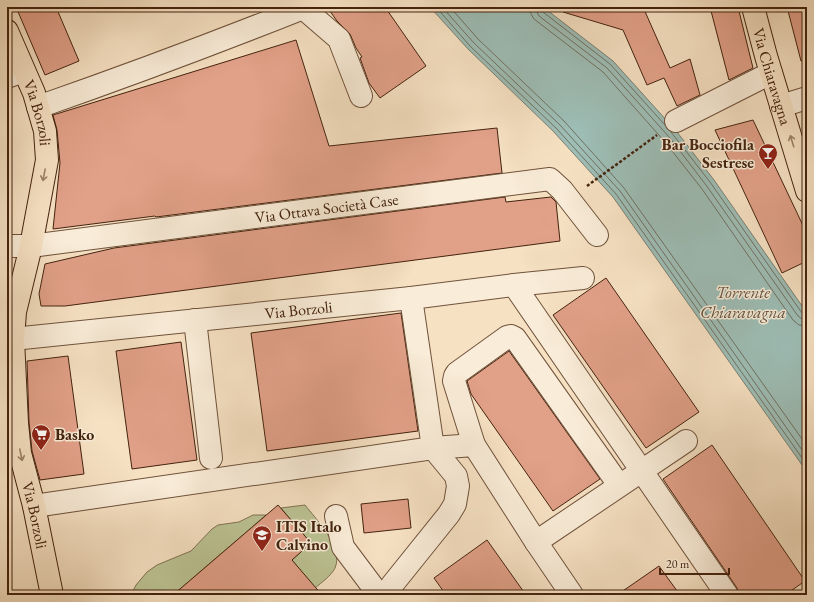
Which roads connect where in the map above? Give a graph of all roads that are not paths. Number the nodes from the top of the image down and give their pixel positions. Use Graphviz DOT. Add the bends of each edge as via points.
graph roads {
  1 [pos="754,7"];
  2 [pos="7,31"];
  3 [pos="771,73"];
  4 [pos="16,74"];
  5 [pos="361,96"];
  6 [pos="807,98"];
  7 [pos="781,106"];
  8 [pos="38,107"];
  9 [pos="676,121"];
  10 [pos="807,191"];
  11 [pos="597,235"];
  12 [pos="7,246"];
  13 [pos="31,246"];
  14 [pos="583,278"];
  15 [pos="514,285"];
  16 [pos="411,298"];
  17 [pos="195,320"];
  18 [pos="13,339"];
  19 [pos="12,423"];
  20 [pos="686,441"];
  21 [pos="474,445"];
  22 [pos="433,448"];
  23 [pos="211,458"];
  24 [pos="642,470"];
  25 [pos="619,485"];
  26 [pos="34,506"];
  27 [pos="336,516"];
  28 [pos="536,542"];
  29 [pos="52,595"];
  30 [pos="379,595"];
  31 [pos="386,595"];
  32 [pos="572,595"];
  33 [pos="727,595"];
  1 -- 3 [label="main road, Via Chiaravagna"];
  2 -- 4 [label="main road, Via Borzoli"];
  3 -- 7 [label="main road, Via Chiaravagna"];
  3 -- 9 [label="street"];
  4 -- 8 [label="main road, Via Borzoli" via="34,93"];
  5 -- 8 [label="street" via="339,39 303,8 114,81"];
  6 -- 7 [label="street"];
  10 -- 7 [label="main road, Via Chiaravagna, one-way"];
  8 -- 13 [label="main road, Via Borzoli, one-way" via="47,160"];
  11 -- 13 [label="street, Via Ottava Società Case" via="562,190 550,179"];
  12 -- 13 [label="street"];
  13 -- 18 [label="main road, Via Borzoli" via="15,312"];
  14 -- 15 [label="street, Via Borzoli"];
  15 -- 16 [label="street, Via Borzoli"];
  15 -- 24 [label="street"];
  16 -- 17 [label="street, Via Borzoli"];
  16 -- 22 [label="street"];
  17 -- 18 [label="street, Via Borzoli"];
  17 -- 23 [label="street"];
  18 -- 19 [label="main road, Via Borzoli"];
  19 -- 26 [label="main road, Via Borzoli, one-way"];
  20 -- 24 [label="street"];
  21 -- 22 [label="street"];
  21 -- 25 [label="street" via="454,381 455,376 511,336 516,338"];
  21 -- 28 [label="street"];
  22 -- 26 [label="street"];
  22 -- 31 [label="street" via="456,476 458,486 455,504"];
  24 -- 25 [label="street"];
  24 -- 33 [label="street"];
  25 -- 28 [label="street"];
  26 -- 29 [label="main road, Via Borzoli"];
  27 -- 30 [label="street" via="342,547"];
  28 -- 32 [label="street"];
}
